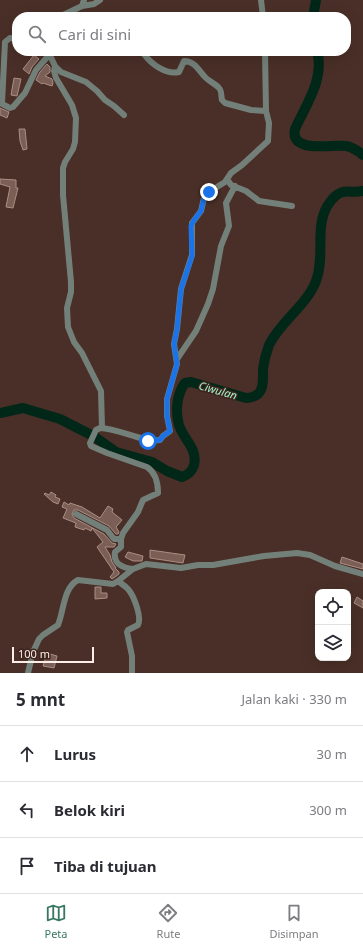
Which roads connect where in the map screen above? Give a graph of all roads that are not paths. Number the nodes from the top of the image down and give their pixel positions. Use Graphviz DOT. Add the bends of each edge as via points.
graph roads {
  1 [pos="100,0"];
  2 [pos="261,0"];
  3 [pos="83,3"];
  4 [pos="68,12"];
  5 [pos="262,12"];
  6 [pos="12,38"];
  7 [pos="2,42"];
  8 [pos="46,56"];
  9 [pos="50,56"];
  10 [pos="145,56"];
  11 [pos="265,56"];
  12 [pos="55,66"];
  13 [pos="1,103"];
  14 [pos="266,111"];
  15 [pos="124,115"];
  16 [pos="227,179"];
  17 [pos="235,186"];
  18 [pos="292,206"];
  19 [pos="177,359"];
  20 [pos="102,428"];
  21 [pos="76,514"];
  22 [pos="121,539"];
  23 [pos="133,569"];
  24 [pos="363,574"];
  25 [pos="118,581"];
  26 [pos="28,673"];
  27 [pos="132,673"];
  1 -- 3 [label="street" via="94,4"];
  2 -- 5 [label="street"];
  3 -- 4 [label="street"];
  6 -- 7 [label="street"];
  7 -- 13 [label="street"];
  8 -- 13 [label="street" via="26,92 13,107"];
  9 -- 12 [label="street"];
  10 -- 14 [label="street" via="168,72 179,72 184,61 190,62 219,87 225,103"];
  11 -- 14 [label="street"];
  12 -- 15 [label="street" via="61,72 85,81"];
  12 -- 20 [label="street" via="56,78 72,105 76,118 75,142 63,168 71,282 67,308 68,326 101,390"];
  14 -- 16 [label="street" via="269,123 268,141"];
  16 -- 17 [label="street"];
  16 -- 19 [label="street" via="206,195 201,211 192,223 192,256 181,289 174,344"];
  17 -- 18 [label="street" via="257,200"];
  17 -- 19 [label="street" via="226,203 230,226 221,246 208,304 196,331"];
  19 -- 20 [label="street" via="167,399 167,416 171,429 160,440 148,441"];
  20 -- 22 [label="street" via="96,430 91,446 151,470 156,479 158,494 143,500"];
  21 -- 22 [label="street" via="107,530 114,539"];
  22 -- 23 [label="street" via="121,548 115,551 115,558 121,567"];
  23 -- 24 [label="street" via="146,564 181,568 303,553"];
  23 -- 25 [label="street"];
  25 -- 26 [label="street" via="110,584 82,580 74,582 65,597 58,625 43,635 36,645"];
  25 -- 27 [label="street" via="130,592 139,616 138,625 127,632"];
}
